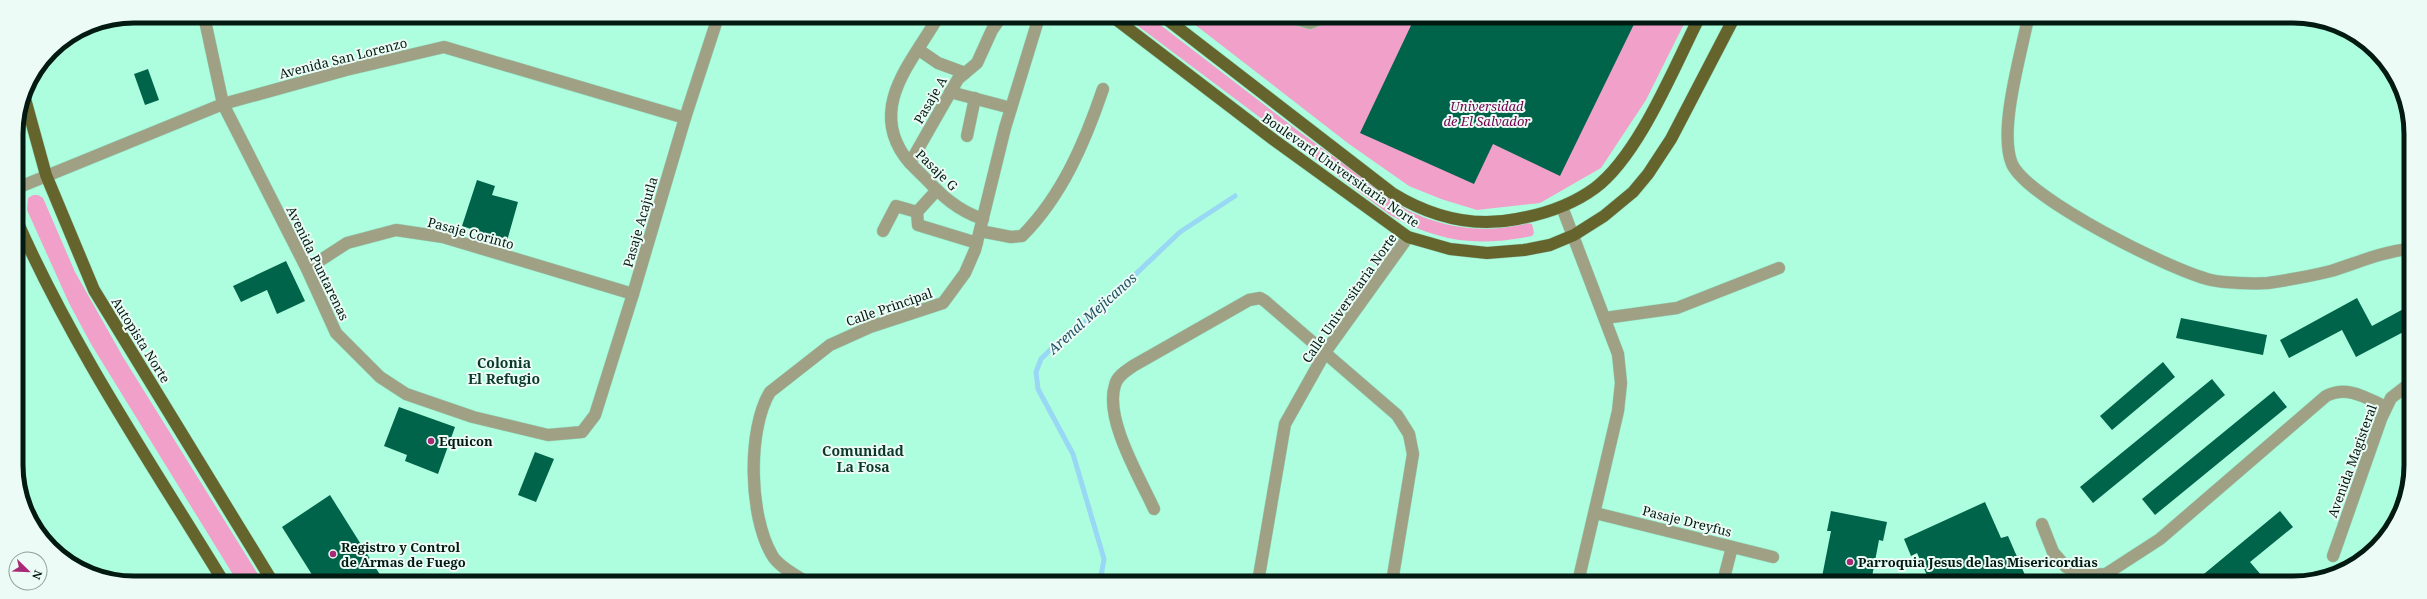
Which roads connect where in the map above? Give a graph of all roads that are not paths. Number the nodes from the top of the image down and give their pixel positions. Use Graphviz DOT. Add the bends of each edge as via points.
graph roads {
  1 [pos="206,23"];
  2 [pos="716,23"];
  3 [pos="935,23"];
  4 [pos="997,23"];
  5 [pos="1037,23"];
  6 [pos="1121,23"];
  7 [pos="1172,23"];
  8 [pos="1696,23"];
  9 [pos="1731,23"];
  10 [pos="2027,23"];
  11 [pos="919,50"];
  12 [pos="965,73"];
  13 [pos="1103,89"];
  14 [pos="950,92"];
  15 [pos="975,98"];
  16 [pos="223,104"];
  17 [pos="27,106"];
  18 [pos="1011,108"];
  19 [pos="685,118"];
  20 [pos="967,136"];
  21 [pos="910,163"];
  22 [pos="46,176"];
  23 [pos="23,186"];
  24 [pos="937,190"];
  25 [pos="1562,207"];
  26 [pos="917,212"];
  27 [pos="983,219"];
  28 [pos="884,231"];
  29 [pos="980,231"];
  30 [pos="23,234"];
  31 [pos="1574,235"];
  32 [pos="1408,237"];
  33 [pos="977,243"];
  34 [pos="2404,249"];
  35 [pos="1778,268"];
  36 [pos="307,269"];
  37 [pos="634,294"];
  38 [pos="1605,318"];
  39 [pos="1326,351"];
  40 [pos="2404,388"];
  41 [pos="2386,407"];
  42 [pos="582,432"];
  43 [pos="1154,509"];
  44 [pos="1595,513"];
  45 [pos="2042,524"];
  46 [pos="1732,547"];
  47 [pos="1773,556"];
  48 [pos="2333,556"];
  49 [pos="220,576"];
  50 [pos="269,576"];
  51 [pos="798,576"];
  52 [pos="1259,576"];
  53 [pos="1393,576"];
  54 [pos="1579,576"];
  55 [pos="1725,576"];
  1 -- 16 [label="street, Avenida Puntarenas"];
  2 -- 19 [label="street, Pasaje Acajutla"];
  3 -- 11 [label="street, Pasaje G"];
  4 -- 12 [label="street, Pasaje A" via="977,63"];
  5 -- 18 [label="street, Calle Principal"];
  6 -- 32 [label="main road, Boulevard Universitaria Norte" via="1274,140"];
  7 -- 25 [label="main road, Boulevard Universitaria Norte" via="1376,182 1413,206 1445,218 1486,223 1523,218"];
  8 -- 25 [label="main road, Boulevard Universitaria Norte" via="1627,152 1595,188"];
  9 -- 31 [label="main road, Boulevard Universitaria Norte" via="1671,140 1648,174 1633,192 1604,216"];
  10 -- 34 [label="street" via="2006,133 2012,164 2038,193 2071,214 2154,257 2211,280 2267,283 2330,271 2387,251"];
  11 -- 12 [label="street" via="938,63"];
  11 -- 21 [label="street, Pasaje G" via="898,83 889,120 891,131 904,157"];
  12 -- 14 [label="street, Pasaje A"];
  13 -- 29 [label="street" via="1088,135 1040,218 1022,236"];
  14 -- 15 [label="street"];
  14 -- 21 [label="street, Pasaje A"];
  15 -- 18 [label="street"];
  15 -- 20 [label="street"];
  16 -- 19 [label="street, Avenida San Lorenzo" via="346,70 444,47"];
  16 -- 22 [label="street, Avenida San Lorenzo"];
  16 -- 36 [label="street, Avenida Puntarenas"];
  17 -- 22 [label="main road, Autopista Norte"];
  18 -- 27 [label="street, Calle Principal"];
  19 -- 37 [label="street, Pasaje Acajutla"];
  21 -- 24 [label="street, Pasaje G"];
  22 -- 23 [label="street, Avenida San Lorenzo"];
  22 -- 50 [label="main road, Autopista Norte" via="94,290"];
  24 -- 26 [label="street"];
  24 -- 27 [label="street, Pasaje G" via="954,206"];
  25 -- 31 [label="street"];
  26 -- 28 [label="street" via="896,206"];
  26 -- 33 [label="street" via="918,226"];
  27 -- 29 [label="street, Calle Principal"];
  29 -- 33 [label="street, Calle Principal"];
  30 -- 49 [label="main road" via="79,347"];
  31 -- 32 [label="main road, Boulevard Universitaria Norte" via="1550,245 1487,253 1450,250"];
  31 -- 38 [label="street"];
  32 -- 39 [label="street, Calle Universitaria Norte"];
  33 -- 51 [label="street, Calle Principal" via="965,273 943,302 846,336 830,345 770,392 765,399 758,426 753,473 756,513 772,556"];
  35 -- 38 [label="street" via="1677,308"];
  36 -- 37 [label="street, Pasaje Corinto" via="347,243 396,230 443,237"];
  36 -- 42 [label="street, Avenida Puntarenas" via="336,333 380,377 406,394 473,417 548,435"];
  37 -- 42 [label="street, Pasaje Acajutla" via="595,415"];
  38 -- 44 [label="street" via="1618,354 1621,383 1618,411"];
  39 -- 43 [label="street" via="1260,298 1249,300 1120,375 1112,402 1116,425"];
  39 -- 52 [label="street, Calle Universitaria Norte" via="1285,424"];
  39 -- 53 [label="street" via="1396,415 1409,434 1412,454"];
  40 -- 41 [label="street, Avenida Magisteral" via="2391,398"];
  41 -- 45 [label="street" via="2348,390 2336,391 2326,396 2160,539 2106,574 2090,575 2066,567 2053,552"];
  41 -- 48 [label="street, Avenida Magisteral"];
  44 -- 46 [label="street, Pasaje Dreyfus"];
  44 -- 54 [label="street"];
  46 -- 47 [label="street, Pasaje Dreyfus"];
  46 -- 55 [label="street"];
}
